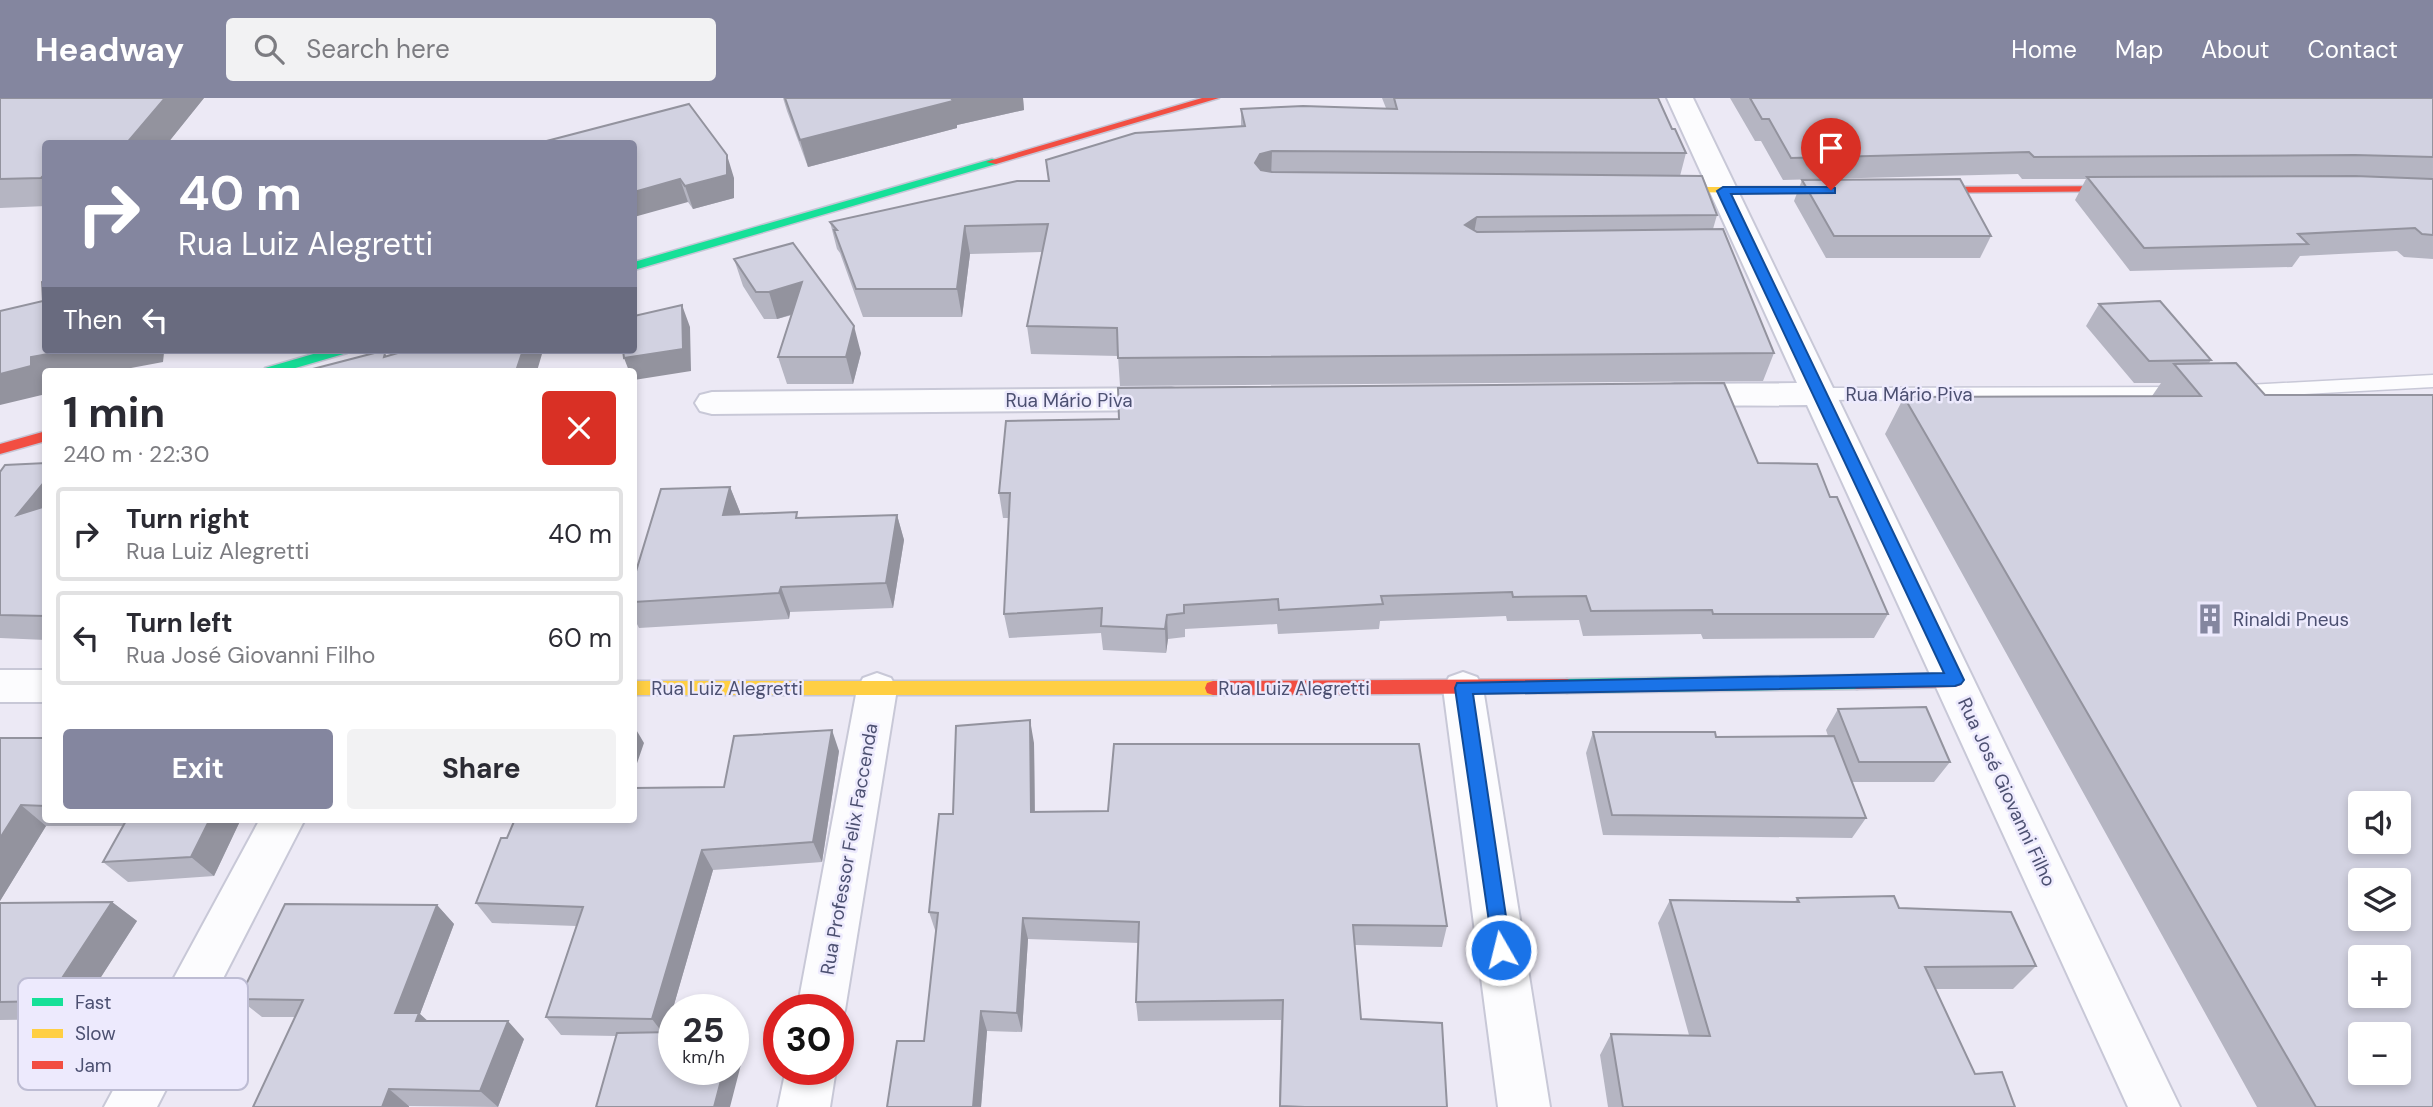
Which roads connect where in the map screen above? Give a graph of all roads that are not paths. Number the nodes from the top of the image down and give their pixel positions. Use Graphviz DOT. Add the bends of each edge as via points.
graph roads {
  1 [pos="1214,98"];
  2 [pos="1680,98"];
  3 [pos="2152,189"];
  4 [pos="1641,190"];
  5 [pos="1861,190"];
  6 [pos="1903,190"];
  7 [pos="1723,191"];
  8 [pos="637,265"];
  9 [pos="328,354"];
  10 [pos="280,368"];
  11 [pos="2433,381"];
  12 [pos="1820,394"];
  13 [pos="1640,395"];
  14 [pos="1197,399"];
  15 [pos="712,403"];
  16 [pos="42,437"];
  17 [pos="0,449"];
  18 [pos="1955,680"];
  19 [pos="0,686"];
  20 [pos="42,686"];
  21 [pos="637,688"];
  22 [pos="1463,688"];
  23 [pos="877,689"];
  24 [pos="281,823"];
  25 [pos="199,978"];
  26 [pos="824,994"];
  27 [pos="808,1085"];
  28 [pos="139,1090"];
  29 [pos="130,1107"];
  30 [pos="804,1107"];
  31 [pos="1524,1107"];
  32 [pos="2154,1107"];
  1 -- 8 [label="street"];
  2 -- 7 [label="street, Rua José Giovanni Filho"];
  3 -- 6 [label="street"];
  4 -- 7 [label="street"];
  5 -- 7 [label="street"];
  7 -- 12 [label="street, Rua José Giovanni Filho" via="1744,250"];
  9 -- 10 [label="street"];
  11 -- 12 [label="lane, Rua Mário Piva" via="2205,393"];
  12 -- 13 [label="street, Rua Mário Piva"];
  12 -- 18 [label="street, Rua José Giovanni Filho"];
  14 -- 15 [label="street, Rua Mário Piva"];
  16 -- 17 [label="street"];
  18 -- 22 [label="street, Rua Luiz Alegretti"];
  18 -- 32 [label="street, Rua José Giovanni Filho"];
  19 -- 20 [label="street"];
  21 -- 23 [label="street, Rua Luiz Alegretti"];
  22 -- 23 [label="street, Rua Luiz Alegretti"];
  22 -- 31 [label="street"];
  23 -- 26 [label="street, Rua Professor Felix Faccenda"];
  24 -- 25 [label="street"];
  27 -- 30 [label="street"];
  28 -- 29 [label="street"];
}
